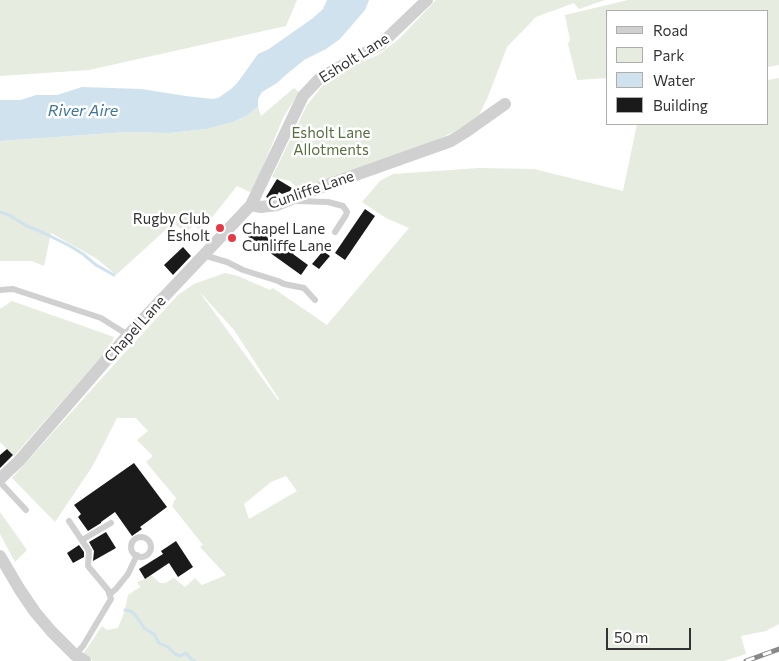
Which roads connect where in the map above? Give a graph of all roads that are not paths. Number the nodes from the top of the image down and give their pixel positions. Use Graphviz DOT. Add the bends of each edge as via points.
graph roads {
  1 [pos="427,0"];
  2 [pos="506,104"];
  3 [pos="264,176"];
  4 [pos="286,201"];
  5 [pos="251,205"];
  6 [pos="335,232"];
  7 [pos="203,255"];
  8 [pos="0,290"];
  9 [pos="315,300"];
  10 [pos="128,335"];
  11 [pos="0,480"];
  12 [pos="26,510"];
  13 [pos="69,521"];
  14 [pos="111,523"];
  15 [pos="82,540"];
  16 [pos="0,556"];
  17 [pos="137,556"];
  18 [pos="110,594"];
  19 [pos="80,658"];
  1 -- 3 [label="street, Esholt Lane" via="381,44 320,78 303,96"];
  2 -- 4 [label="street, Cunliffe Lane" via="451,141"];
  3 -- 5 [label="street, Chapel Lane"];
  4 -- 5 [label="street, Cunliffe Lane" via="268,207"];
  4 -- 6 [label="lane" via="328,202 343,206 347,212"];
  5 -- 7 [label="street, Chapel Lane"];
  7 -- 9 [label="lane" via="304,288"];
  7 -- 10 [label="street, Chapel Lane"];
  8 -- 10 [label="lane" via="13,289 101,318"];
  10 -- 11 [label="street, Chapel Lane"];
  11 -- 12 [label="lane"];
  13 -- 15 [label="lane"];
  14 -- 15 [label="lane"];
  15 -- 18 [label="lane" via="89,551 88,566"];
  16 -- 19 [label="street" via="35,612"];
  17 -- 18 [label="lane" via="128,574"];
  18 -- 19 [label="lane" via="111,599 83,646"];
}
